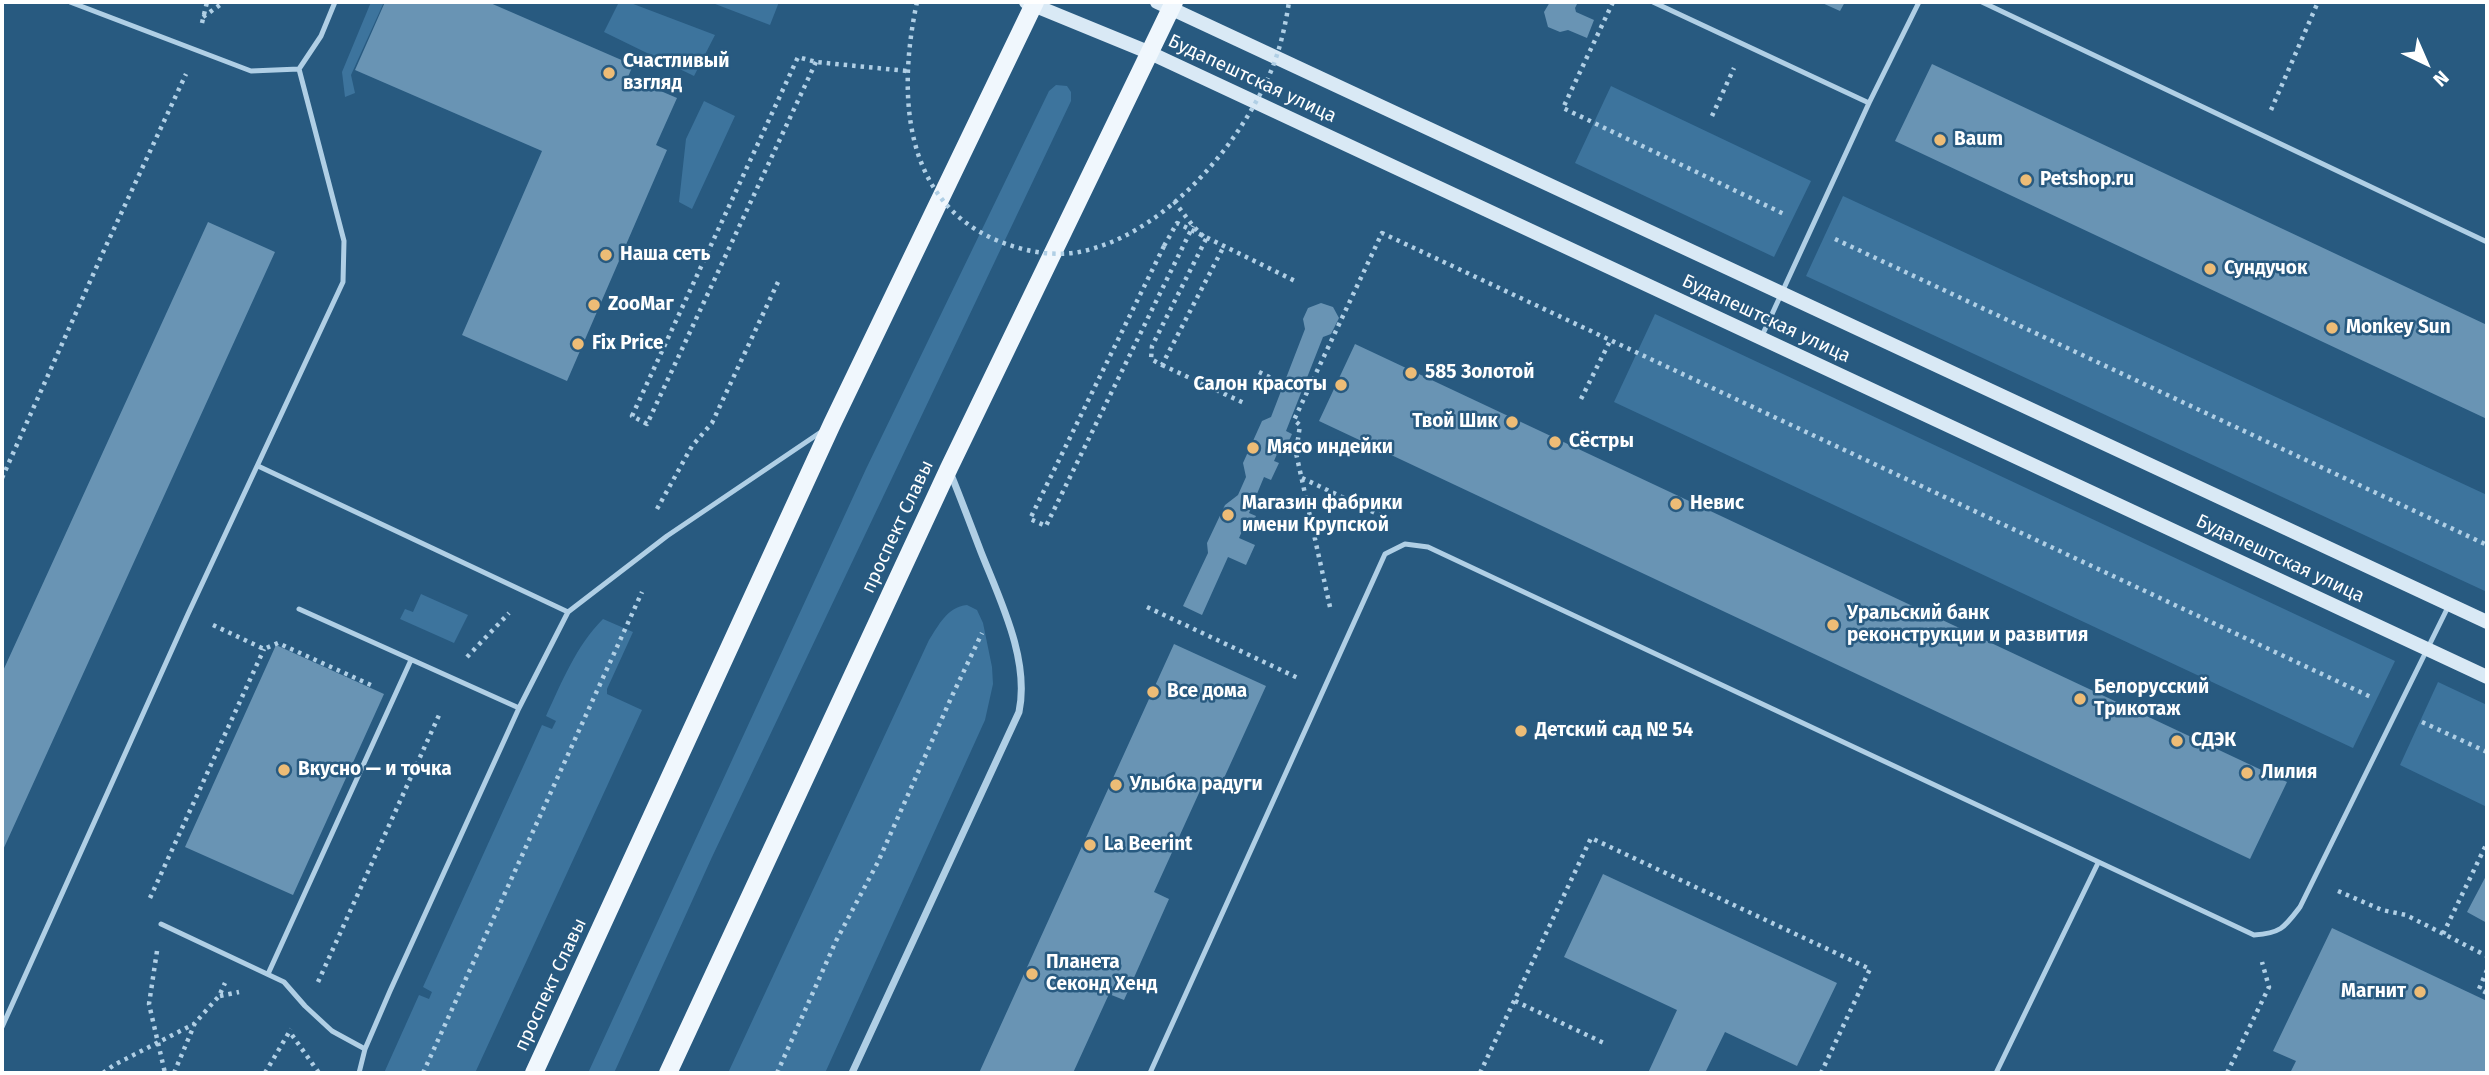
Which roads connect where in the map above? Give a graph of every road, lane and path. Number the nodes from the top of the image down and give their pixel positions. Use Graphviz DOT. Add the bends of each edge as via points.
graph roads {
  1 [pos="70,2"];
  2 [pos="335,2"];
  3 [pos="917,2"];
  4 [pos="1289,2"];
  5 [pos="1613,2"];
  6 [pos="1653,2"];
  7 [pos="1919,2"];
  8 [pos="1982,2"];
  9 [pos="2318,2"];
  10 [pos="1031,3"];
  11 [pos="1167,4"];
  12 [pos="1745,45"];
  13 [pos="198,51"];
  14 [pos="1148,52"];
  15 [pos="816,62"];
  16 [pos="299,69"];
  17 [pos="907,71"];
  18 [pos="1869,103"];
  19 [pos="2269,115"];
  20 [pos="1712,116"];
  21 [pos="1174,201"];
  22 [pos="1792,218"];
  23 [pos="1193,226"];
  24 [pos="1825,234"];
  25 [pos="2487,242"];
  26 [pos="1224,246"];
  27 [pos="1295,281"];
  28 [pos="778,282"];
  29 [pos="1782,292"];
  30 [pos="1762,338"];
  31 [pos="1610,341"];
  32 [pos="1162,365"];
  33 [pos="1259,372"];
  34 [pos="1284,384"];
  35 [pos="1581,399"];
  36 [pos="1244,403"];
  37 [pos="832,424"];
  38 [pos="258,466"];
  39 [pos="949,468"];
  40 [pos="1301,477"];
  41 [pos="2,478"];
  42 [pos="1405,544"];
  43 [pos="2487,545"];
  44 [pos="636,559"];
  45 [pos="528,593"];
  46 [pos="1001,602"];
  47 [pos="2449,604"];
  48 [pos="1147,607"];
  49 [pos="299,609"];
  50 [pos="568,612"];
  51 [pos="188,614"];
  52 [pos="2487,622"];
  53 [pos="1349,634"];
  54 [pos="264,649"];
  55 [pos="2428,650"];
  56 [pos="411,660"];
  57 [pos="463,664"];
  58 [pos="2487,677"];
  59 [pos="1324,690"];
  60 [pos="394,695"];
  61 [pos="2376,700"];
  62 [pos="519,708"];
  63 [pos="440,713"];
  64 [pos="2420,721"];
  65 [pos="2487,752"];
  66 [pos="2487,843"];
  67 [pos="2098,863"];
  68 [pos="2315,880"];
  69 [pos="161,924"];
  70 [pos="2443,934"];
  71 [pos="2254,935"];
  72 [pos="2487,956"];
  73 [pos="237,960"];
  74 [pos="324,969"];
  75 [pos="2487,970"];
  76 [pos="268,974"];
  77 [pos="2487,993"];
  78 [pos="1514,1001"];
  79 [pos="195,1023"];
  80 [pos="2,1027"];
  81 [pos="159,1042"];
  82 [pos="1606,1044"];
  83 [pos="365,1049"];
  84 [pos="103,1073"];
  85 [pos="165,1073"];
  86 [pos="173,1073"];
  87 [pos="265,1073"];
  88 [pos="319,1073"];
  89 [pos="359,1073"];
  90 [pos="423,1073"];
  91 [pos="534,1073"];
  92 [pos="668,1073"];
  93 [pos="777,1073"];
  94 [pos="852,1073"];
  95 [pos="1150,1073"];
  96 [pos="1480,1073"];
  97 [pos="1821,1073"];
  98 [pos="1996,1073"];
  99 [pos="2227,1073"];
  1 -- 13 [label="lane"];
  2 -- 16 [label="lane" via="321,36"];
  3 -- 17 [label="path, bridge"];
  4 -- 21 [label="path, bridge" via="1280,47 1250,112 1214,163"];
  5 -- 22 [label="path" via="1563,108"];
  6 -- 12 [label="lane"];
  7 -- 18 [label="lane"];
  8 -- 25 [label="lane"];
  9 -- 19 [label="path"];
  10 -- 14 [label="street, Будапештская улица"];
  10 -- 37 [label="main road, проспект Славы"];
  11 -- 14 [label="main road, проспект Славы"];
  11 -- 29 [label="street, Будапештская улица"];
  12 -- 18 [label="lane"];
  12 -- 20 [label="path"];
  13 -- 16 [label="lane" via="251,71"];
  13 -- 41 [label="path"];
  14 -- 30 [label="street, Будапештская улица"];
  14 -- 39 [label="main road, проспект Славы"];
  15 -- 15 [label="path" via="798,57 632,416 647,424"];
  15 -- 17 [label="path"];
  16 -- 38 [label="lane" via="344,241 343,282"];
  17 -- 21 [label="path, bridge" via="912,132 926,176 951,211 985,235 1029,251 1077,252 1126,235"];
  18 -- 29 [label="lane"];
  21 -- 23 [label="path, bridge"];
  23 -- 26 [label="path, bridge" via="1046,526 1030,519 1177,223"];
  23 -- 32 [label="path, bridge" via="1206,239 1152,346 1151,359"];
  24 -- 43 [label="path"];
  26 -- 27 [label="path"];
  26 -- 32 [label="path"];
  28 -- 44 [label="path" via="712,423 692,446 658,506"];
  29 -- 30 [label="lane"];
  29 -- 47 [label="street, Будапештская улица"];
  30 -- 55 [label="street, Будапештская улица"];
  31 -- 35 [label="path"];
  31 -- 40 [label="path" via="1382,233 1294,420 1300,425 1296,453"];
  31 -- 61 [label="path"];
  32 -- 36 [label="path"];
  33 -- 34 [label="path"];
  37 -- 44 [label="lane"];
  37 -- 91 [label="main road, проспект Славы"];
  38 -- 45 [label="lane"];
  38 -- 51 [label="lane"];
  39 -- 46 [label="street"];
  39 -- 92 [label="main road, проспект Славы"];
  40 -- 42 [label="path" via="1384,517"];
  40 -- 53 [label="path" via="1334,624"];
  42 -- 53 [label="lane" via="1385,554"];
  42 -- 67 [label="lane" via="1427,547"];
  44 -- 50 [label="lane"];
  44 -- 90 [label="path" via="645,585"];
  45 -- 50 [label="lane"];
  45 -- 57 [label="path"];
  46 -- 93 [label="path" via="977,642"];
  46 -- 94 [label="street" via="1021,668 1019,712"];
  47 -- 52 [label="street, Будапештская улица"];
  47 -- 55 [label="lane"];
  48 -- 59 [label="path"];
  49 -- 56 [label="lane"];
  50 -- 62 [label="lane"];
  51 -- 54 [label="path"];
  51 -- 80 [label="lane"];
  53 -- 59 [label="lane"];
  54 -- 60 [label="path" via="278,643"];
  54 -- 69 [label="path" via="142,916"];
  55 -- 58 [label="street, Будапештская улица"];
  55 -- 68 [label="lane"];
  56 -- 60 [label="lane"];
  56 -- 62 [label="lane"];
  59 -- 95 [label="lane"];
  60 -- 76 [label="lane"];
  62 -- 83 [label="lane"];
  63 -- 74 [label="path"];
  64 -- 65 [label="path"];
  66 -- 70 [label="path"];
  67 -- 71 [label="lane"];
  67 -- 98 [label="lane"];
  68 -- 70 [label="path"];
  68 -- 71 [label="lane" via="2287,924 2273,933"];
  69 -- 73 [label="lane"];
  69 -- 81 [label="path" via="149,1004"];
  70 -- 72 [label="path"];
  71 -- 99 [label="path" via="2269,987"];
  73 -- 76 [label="lane"];
  73 -- 79 [label="path" via="219,996"];
  75 -- 77 [label="path" via="2479,989"];
  76 -- 83 [label="lane" via="284,982 332,1031"];
  78 -- 82 [label="path"];
  78 -- 96 [label="path"];
  78 -- 97 [label="path" via="1591,838 1870,969"];
  79 -- 81 [label="path"];
  79 -- 86 [label="path"];
  81 -- 84 [label="path"];
  81 -- 85 [label="path"];
  83 -- 89 [label="lane"];
  87 -- 88 [label="path" via="290,1031"];
}
